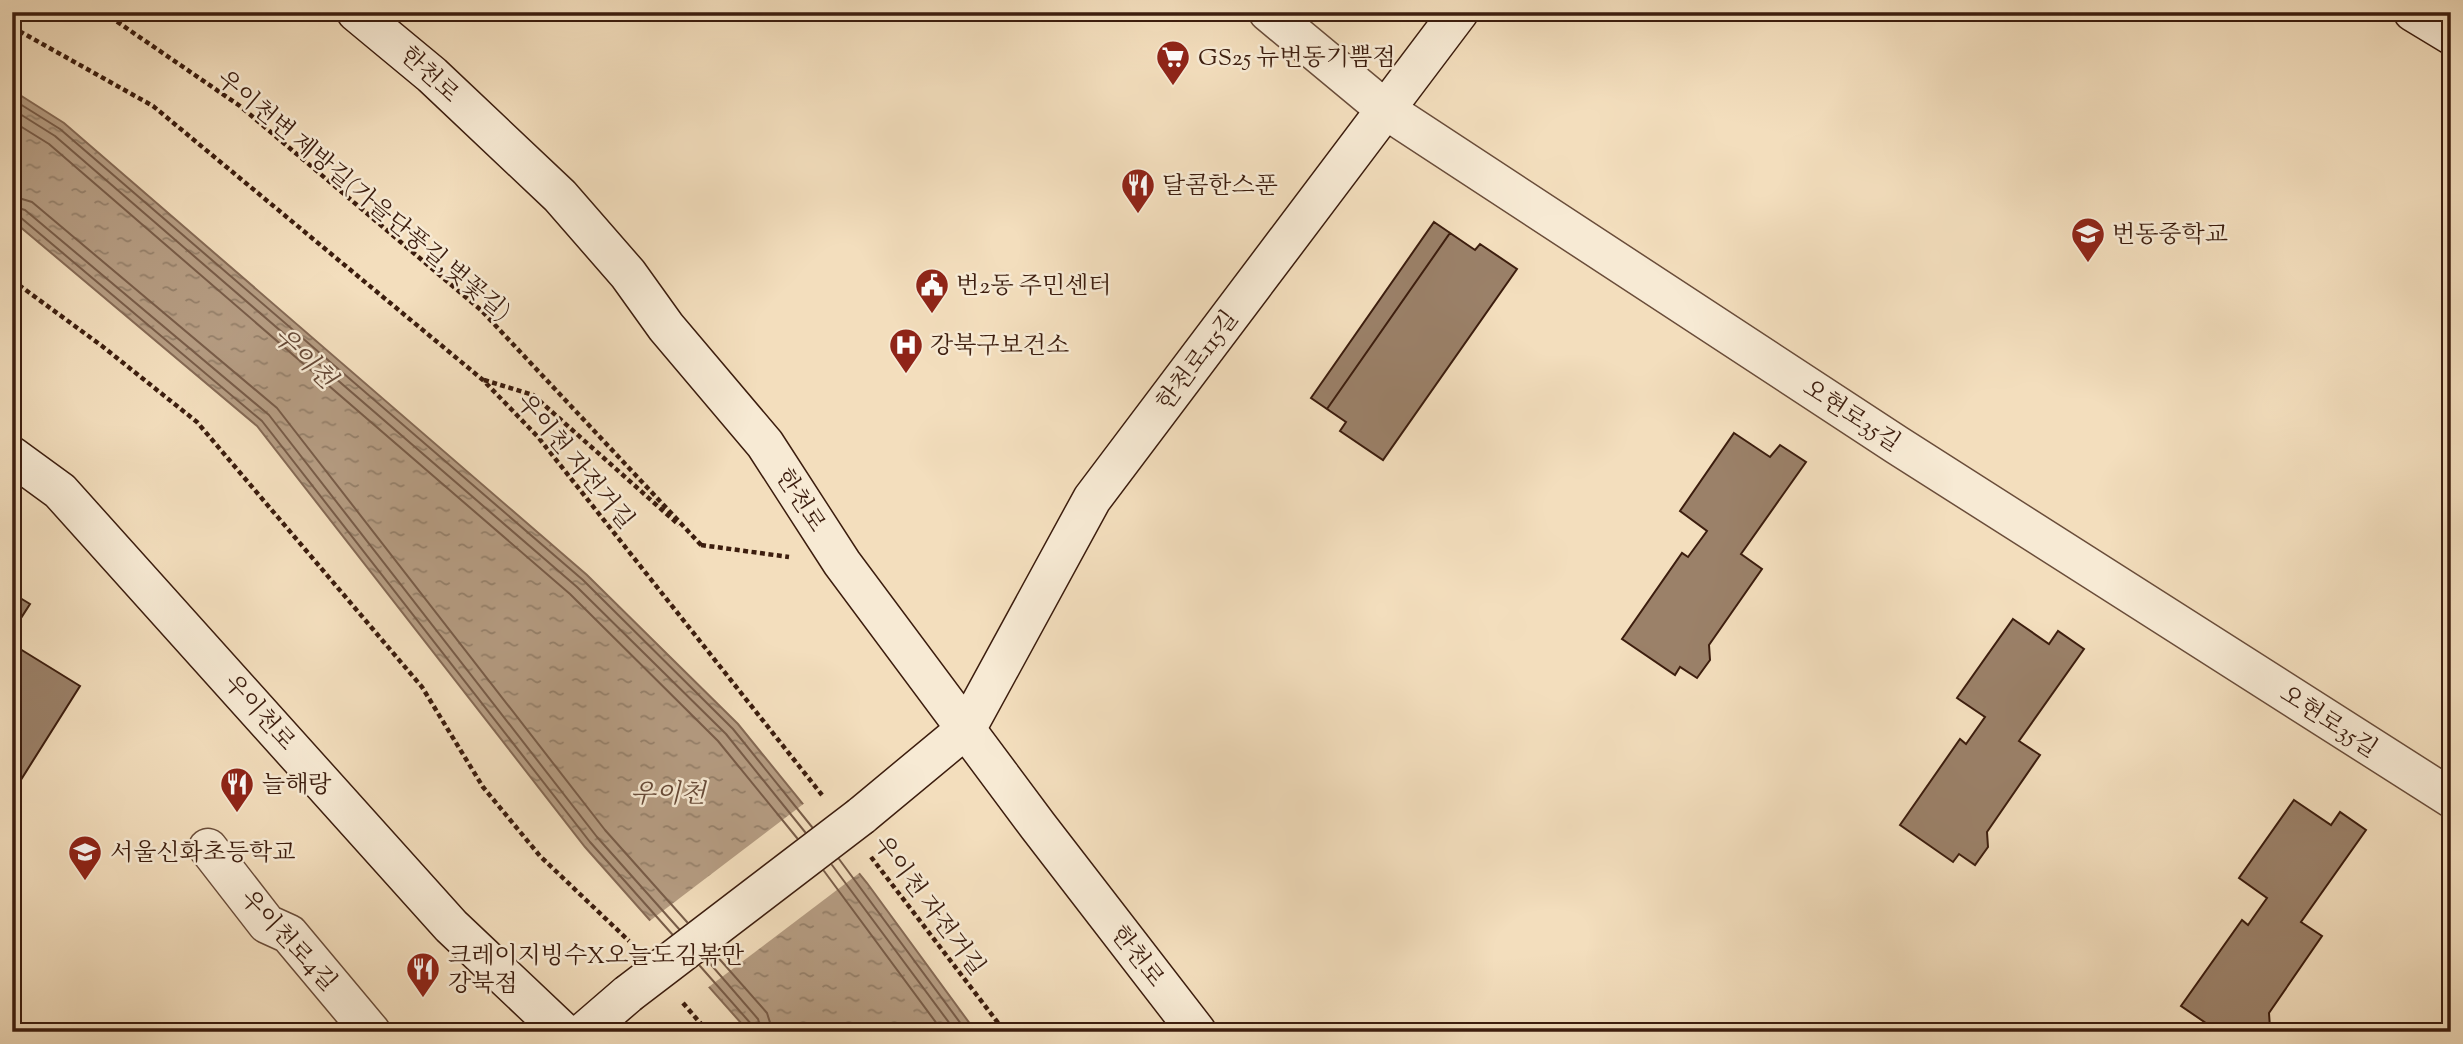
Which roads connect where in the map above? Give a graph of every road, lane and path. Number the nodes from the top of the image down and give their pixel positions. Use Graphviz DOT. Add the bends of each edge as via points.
graph roads {
  1 [pos="103,12"];
  2 [pos="356,12"];
  3 [pos="1268,12"];
  4 [pos="1459,12"];
  5 [pos="12,27"];
  6 [pos="1386,110"];
  7 [pos="12,280"];
  8 [pos="483,380"];
  9 [pos="12,456"];
  10 [pos="702,546"];
  11 [pos="842,563"];
  12 [pos="967,728"];
  13 [pos="2451,798"];
  14 [pos="852,823"];
  15 [pos="208,848"];
  16 [pos="632,944"];
  17 [pos="674,993"];
  18 [pos="370,1032"];
  19 [pos="563,1032"];
  20 [pos="584,1032"];
  21 [pos="708,1032"];
  22 [pos="1004,1032"];
  23 [pos="1196,1032"];
  1 -- 10 [label="path, 우이천변 제방길(가을단풍길,벚꽃길)" via="240,106 481,310"];
  2 -- 11 [label="street, 한천로" via="432,75 560,196 765,444"];
  3 -- 6 [label="street, 오현로35길"];
  4 -- 6 [label="street, 한천로115길"];
  5 -- 8 [label="path, 우이천 자전거길" via="153,106"];
  6 -- 12 [label="street, 한천로115길" via="1092,499"];
  6 -- 13 [label="street, 오현로35길" via="1897,445"];
  7 -- 16 [label="path" via="197,422 422,687 483,788 540,856"];
  8 -- 10 [label="path" via="533,395"];
  8 -- 14 [label="path, 우이천 자전거길" via="538,437"];
  9 -- 19 [label="street, 우이천로" via="60,491 451,926"];
  10 -- 11 [label="path"];
  11 -- 12 [label="street, 한천로"];
  12 -- 14 [label="street"];
  12 -- 23 [label="street, 한천로"];
  14 -- 20 [label="street, bridge"];
  14 -- 22 [label="path, 우이천 자전거길"];
  15 -- 18 [label="street, 우이천로4길" via="267,924 289,934"];
  17 -- 21 [label="path"];
}
